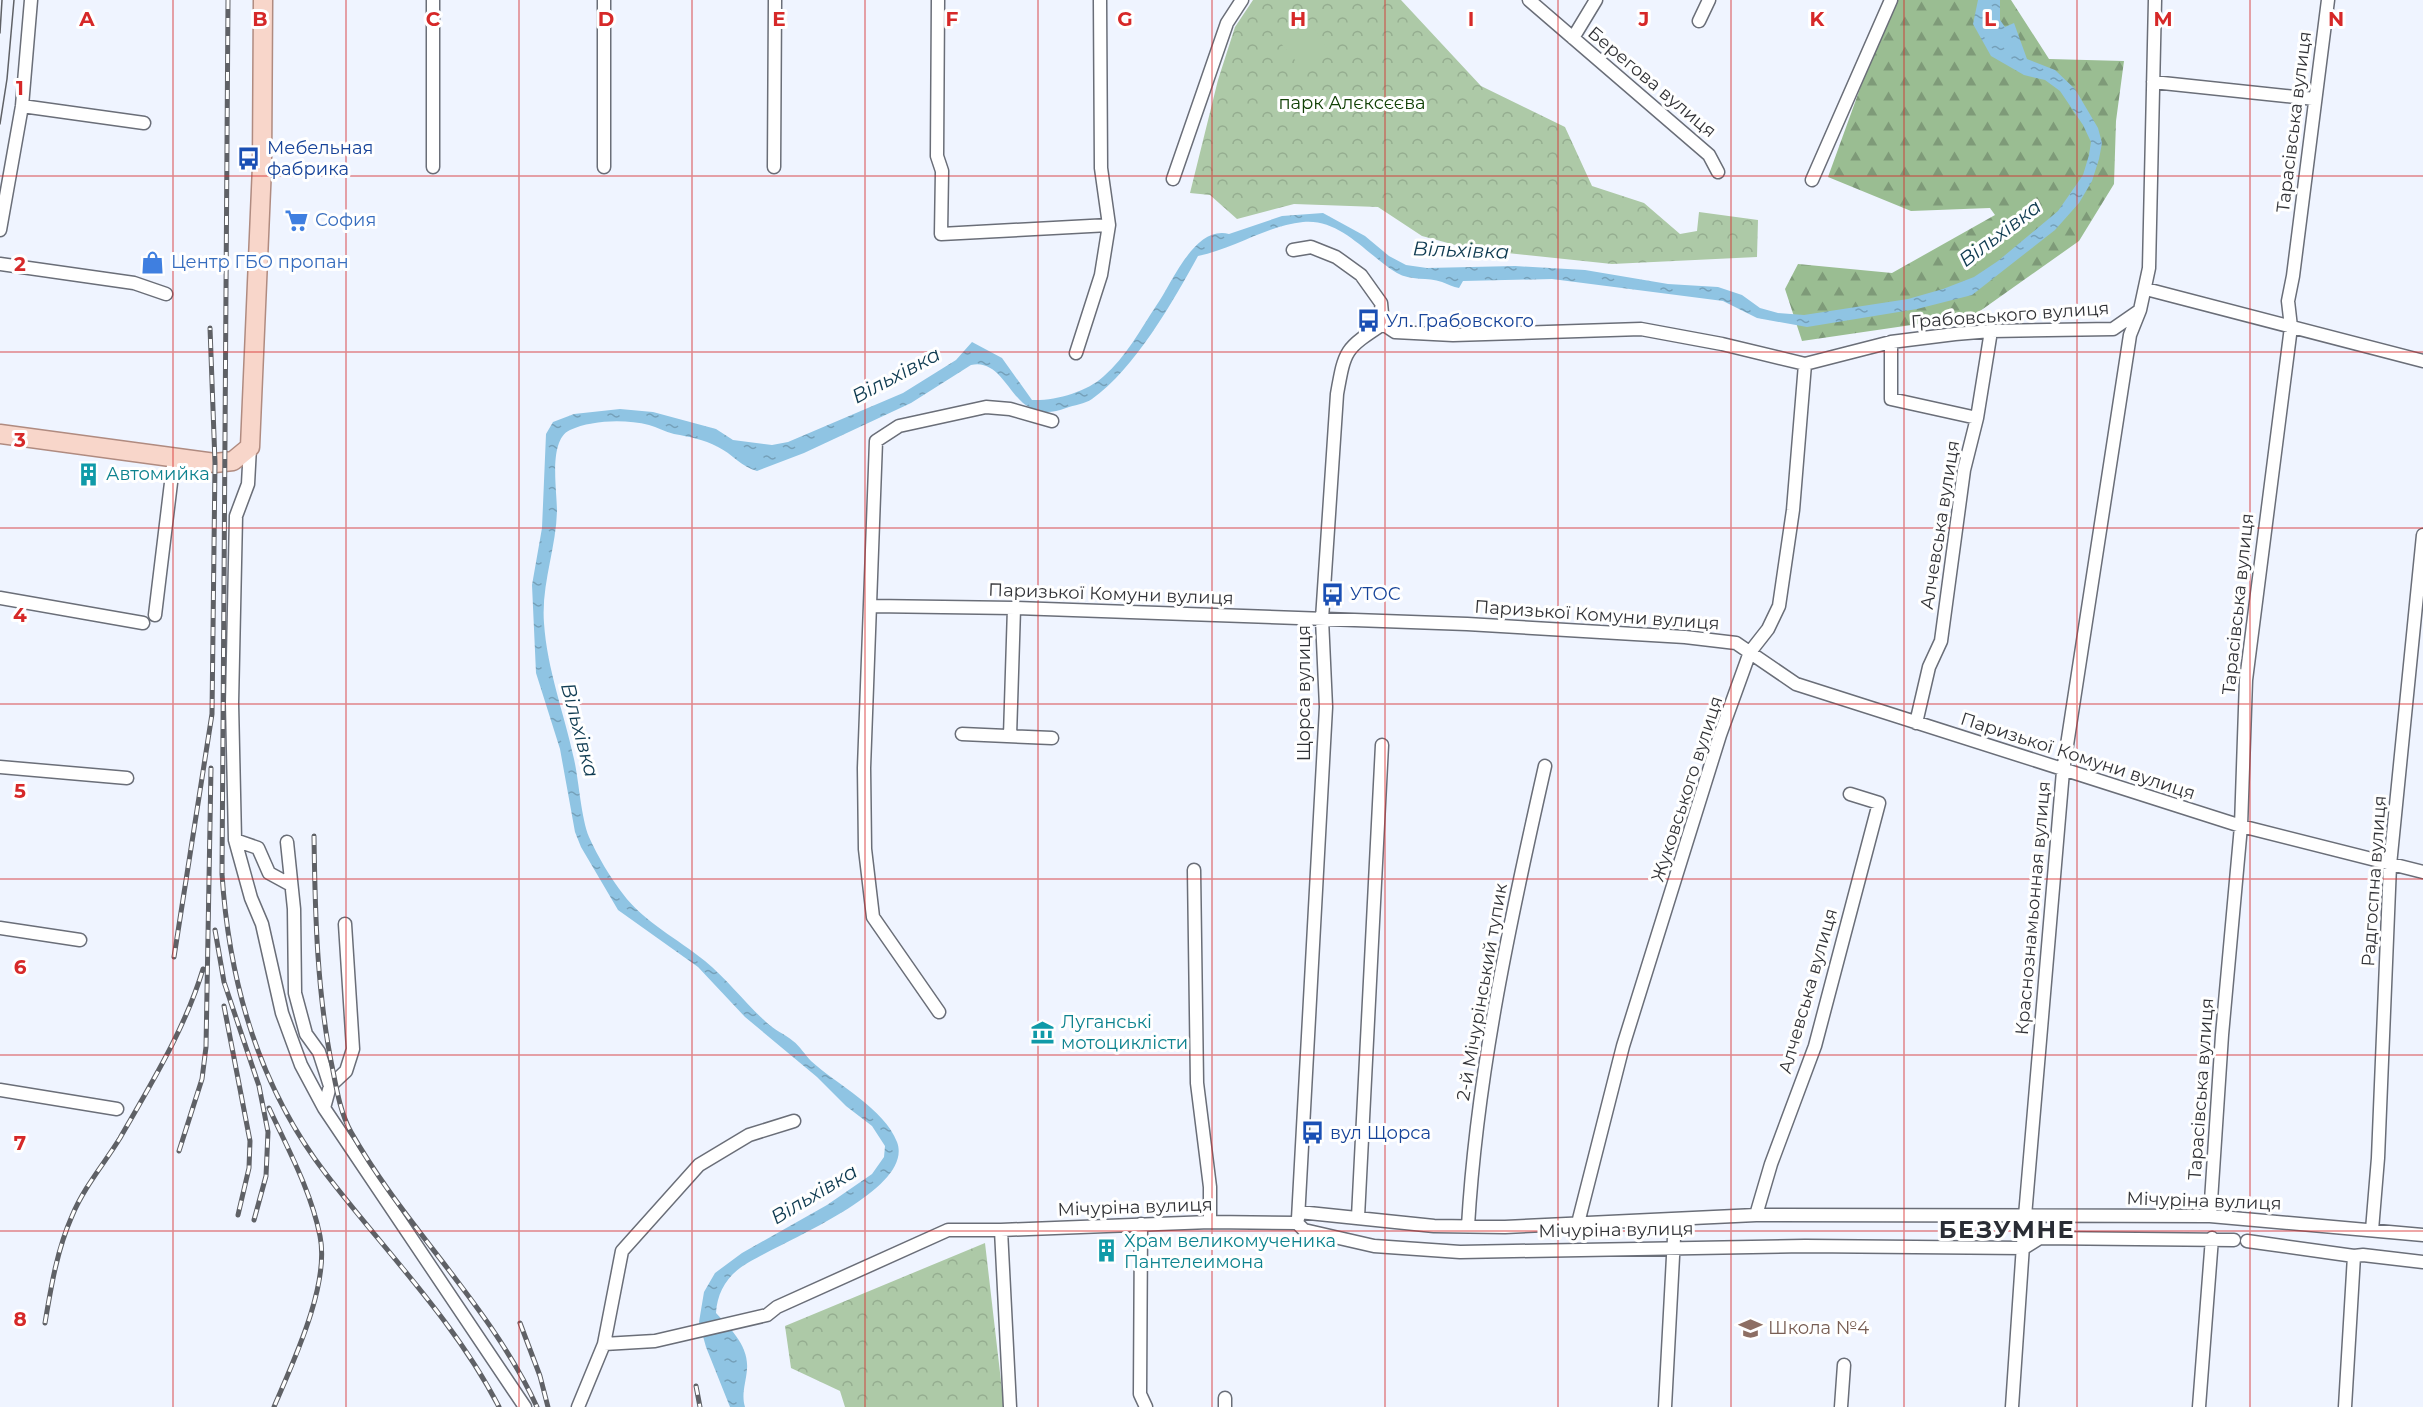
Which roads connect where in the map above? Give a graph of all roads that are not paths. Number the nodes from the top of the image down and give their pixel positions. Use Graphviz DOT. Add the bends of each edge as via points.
graph roads {
  1 [pos="31,0"];
  2 [pos="263,0"];
  3 [pos="433,0"];
  4 [pos="604,0"];
  5 [pos="775,0"];
  6 [pos="938,0"];
  7 [pos="1100,0"];
  8 [pos="1242,0"];
  9 [pos="1529,0"];
  10 [pos="1596,0"];
  11 [pos="1709,0"];
  12 [pos="1891,0"];
  13 [pos="2155,0"];
  14 [pos="2328,0"];
  15 [pos="1700,21"];
  16 [pos="1572,39"];
  17 [pos="2153,82"];
  18 [pos="2315,99"];
  19 [pos="22,106"];
  20 [pos="144,123"];
  21 [pos="604,166"];
  22 [pos="774,166"];
  23 [pos="433,167"];
  24 [pos="1718,172"];
  25 [pos="1173,179"];
  26 [pos="1812,180"];
  27 [pos="1109,225"];
  28 [pos="0,230"];
  29 [pos="1293,250"];
  30 [pos="0,264"];
  31 [pos="2146,289"];
  32 [pos="166,294"];
  33 [pos="2140,310"];
  34 [pos="1383,324"];
  35 [pos="2291,327"];
  36 [pos="1991,331"];
  37 [pos="1891,342"];
  38 [pos="1076,353"];
  39 [pos="2423,361"];
  40 [pos="1805,364"];
  41 [pos="1977,418"];
  42 [pos="1052,421"];
  43 [pos="0,434"];
  44 [pos="250,447"];
  45 [pos="174,458"];
  46 [pos="2423,535"];
  47 [pos="0,598"];
  48 [pos="872,606"];
  49 [pos="1014,608"];
  50 [pos="155,615"];
  51 [pos="1322,619"];
  52 [pos="143,623"];
  53 [pos="1750,652"];
  54 [pos="1916,723"];
  55 [pos="962,734"];
  56 [pos="1010,736"];
  57 [pos="1052,738"];
  58 [pos="1382,745"];
  59 [pos="1545,766"];
  60 [pos="0,767"];
  61 [pos="2063,771"];
  62 [pos="127,778"];
  63 [pos="1850,794"];
  64 [pos="2241,826"];
  65 [pos="235,840"];
  66 [pos="287,842"];
  67 [pos="2391,865"];
  68 [pos="1194,870"];
  69 [pos="2423,872"];
  70 [pos="291,885"];
  71 [pos="345,924"];
  72 [pos="0,928"];
  73 [pos="80,940"];
  74 [pos="939,1012"];
  75 [pos="330,1086"];
  76 [pos="0,1090"];
  77 [pos="324,1108"];
  78 [pos="117,1109"];
  79 [pos="794,1121"];
  80 [pos="1756,1215"];
  81 [pos="2025,1216"];
  82 [pos="2210,1216"];
  83 [pos="1358,1217"];
  84 [pos="1298,1218"];
  85 [pos="1675,1219"];
  86 [pos="1210,1222"];
  87 [pos="1578,1223"];
  88 [pos="1141,1224"];
  89 [pos="1468,1226"];
  90 [pos="1001,1230"];
  91 [pos="2372,1230"];
  92 [pos="2423,1235"];
  93 [pos="2212,1238"];
  94 [pos="1675,1247"];
  95 [pos="2024,1248"];
  96 [pos="2354,1256"];
  97 [pos="2423,1262"];
  98 [pos="604,1344"];
  99 [pos="1844,1365"];
  100 [pos="525,1407"];
  101 [pos="578,1407"];
  102 [pos="1010,1407"];
  103 [pos="1146,1407"];
  104 [pos="1665,1407"];
  105 [pos="1841,1407"];
  106 [pos="2012,1407"];
  107 [pos="2199,1407"];
  108 [pos="2345,1407"];
  1 -- 19 [label="street"];
  2 -- 44 [label="main road" via="262,166"];
  3 -- 23 [label="street"];
  4 -- 21 [label="street"];
  5 -- 22 [label="street"];
  6 -- 27 [label="street" via="941,234"];
  7 -- 27 [label="street" via="1101,168"];
  8 -- 25 [label="street" via="1227,23"];
  9 -- 16 [label="street, Берегова вулиця"];
  10 -- 16 [label="street"];
  11 -- 15 [label="street"];
  12 -- 26 [label="street"];
  13 -- 17 [label="street, Краснознамьонная вулиця"];
  14 -- 18 [label="street, Тарасівська вулиця"];
  16 -- 24 [label="street, Берегова вулиця" via="1709,155"];
  17 -- 18 [label="street"];
  17 -- 31 [label="street, Краснознамьонная вулиця" via="2150,268"];
  18 -- 35 [label="street, Тарасівська вулиця" via="2288,301"];
  19 -- 20 [label="street"];
  19 -- 28 [label="street"];
  27 -- 38 [label="street" via="1101,275"];
  29 -- 34 [label="street" via="1311,247 1336,256 1361,275 1381,303"];
  30 -- 32 [label="street" via="134,283"];
  31 -- 33 [label="street, Краснознамьонная вулиця"];
  31 -- 35 [label="street"];
  33 -- 36 [label="street, Грабовського вулиця" via="2113,329"];
  33 -- 61 [label="street, Краснознамьонная вулиця" via="2130,335"];
  34 -- 40 [label="street, Грабовського вулиця" via="1395,332 1453,335 1641,329"];
  34 -- 51 [label="street, Щорса вулиця" via="1351,345 1342,365"];
  35 -- 39 [label="street"];
  35 -- 64 [label="street, Тарасівська вулиця" via="2246,680"];
  36 -- 37 [label="street, Грабовського вулиця"];
  36 -- 41 [label="street, Алчевська вулиця"];
  37 -- 40 [label="street, Грабовського вулиця"];
  37 -- 41 [label="street" via="1891,399"];
  40 -- 53 [label="street, Жуковського вулиця" via="1793,510 1779,606"];
  41 -- 54 [label="street, Алчевська вулиця" via="1964,470 1941,641 1929,667"];
  42 -- 48 [label="street" via="1010,409 986,407 899,426 876,441"];
  43 -- 45 [label="main road"];
  44 -- 45 [label="main road" via="225,463"];
  44 -- 65 [label="street" via="248,484 236,516 232,703"];
  45 -- 50 [label="street"];
  46 -- 67 [label="street, Радгоспна вулиця"];
  47 -- 52 [label="street"];
  48 -- 49 [label="street, Паризької Комуни вулиця"];
  48 -- 74 [label="street" via="864,768 865,849 873,917"];
  49 -- 51 [label="street, Паризької Комуни вулиця"];
  49 -- 56 [label="street"];
  51 -- 53 [label="street, Паризької Комуни вулиця" via="1685,637 1736,643"];
  51 -- 84 [label="street, Щорса вулиця" via="1326,707"];
  53 -- 54 [label="street, Паризької Комуни вулиця" via="1796,684"];
  53 -- 87 [label="street, Жуковського вулиця" via="1720,735 1623,1046"];
  54 -- 61 [label="street, Паризької Комуни вулиця"];
  55 -- 56 [label="street"];
  56 -- 57 [label="street"];
  58 -- 83 [label="street"];
  59 -- 89 [label="street, 2-й Мічурінський тупик" via="1514,902 1472,1154"];
  60 -- 62 [label="street"];
  61 -- 64 [label="street, Паризької Комуни вулиця"];
  61 -- 81 [label="street, Краснознамьонная вулиця"];
  63 -- 80 [label="street, Алчевська вулиця" via="1879,803 1815,1046"];
  64 -- 67 [label="street, Паризької Комуни вулиця"];
  64 -- 82 [label="street, Тарасівська вулиця"];
  65 -- 70 [label="street" via="258,848 269,873"];
  65 -- 77 [label="street" via="262,924 282,1013 301,1065"];
  66 -- 70 [label="street"];
  67 -- 69 [label="street, Паризької Комуни вулиця"];
  67 -- 91 [label="street, Радгоспна вулиця"];
  68 -- 86 [label="street" via="1197,1083 1210,1187"];
  70 -- 75 [label="street" via="295,993 306,1034 319,1052"];
  71 -- 75 [label="street" via="353,1049 346,1071"];
  72 -- 73 [label="street"];
  75 -- 77 [label="street"];
  76 -- 78 [label="street"];
  77 -- 100 [label="street"];
  79 -- 98 [label="street" via="749,1135 699,1165 621,1251"];
  80 -- 81 [label="street, Мічуріна вулиця"];
  80 -- 85 [label="street, Мічуріна вулиця"];
  81 -- 82 [label="street, Мічуріна вулиця"];
  81 -- 95 [label="street, Краснознамьонная вулиця"];
  82 -- 91 [label="street, Мічуріна вулиця"];
  83 -- 84 [label="street, Мічуріна вулиця"];
  83 -- 89 [label="street, Мічуріна вулиця"];
  84 -- 86 [label="street, Мічуріна вулиця"];
  84 -- 94 [label="street, Мічуріна вулиця" via="1304,1230 1374,1246 1460,1252"];
  85 -- 87 [label="street, Мічуріна вулиця"];
  85 -- 94 [label="street"];
  86 -- 88 [label="street, Мічуріна вулиця"];
  87 -- 89 [label="street, Мічуріна вулиця"];
  88 -- 90 [label="street, Мічуріна вулиця"];
  88 -- 103 [label="street" via="1140,1394"];
  90 -- 98 [label="street, Мічуріна вулиця" via="948,1230 767,1315 655,1341"];
  90 -- 102 [label="street"];
  91 -- 92 [label="street, Мічуріна вулиця"];
  93 -- 95 [label="street, Мічуріна вулиця" via="2040,1238"];
  93 -- 96 [label="street, Мічуріна вулиця"];
  93 -- 107 [label="street"];
  94 -- 95 [label="street, Мічуріна вулиця"];
  94 -- 104 [label="street"];
  95 -- 106 [label="street, Краснознамьонная вулиця"];
  96 -- 97 [label="street, Мічуріна вулиця"];
  96 -- 108 [label="street"];
  98 -- 101 [label="street"];
  99 -- 105 [label="street"];
}
